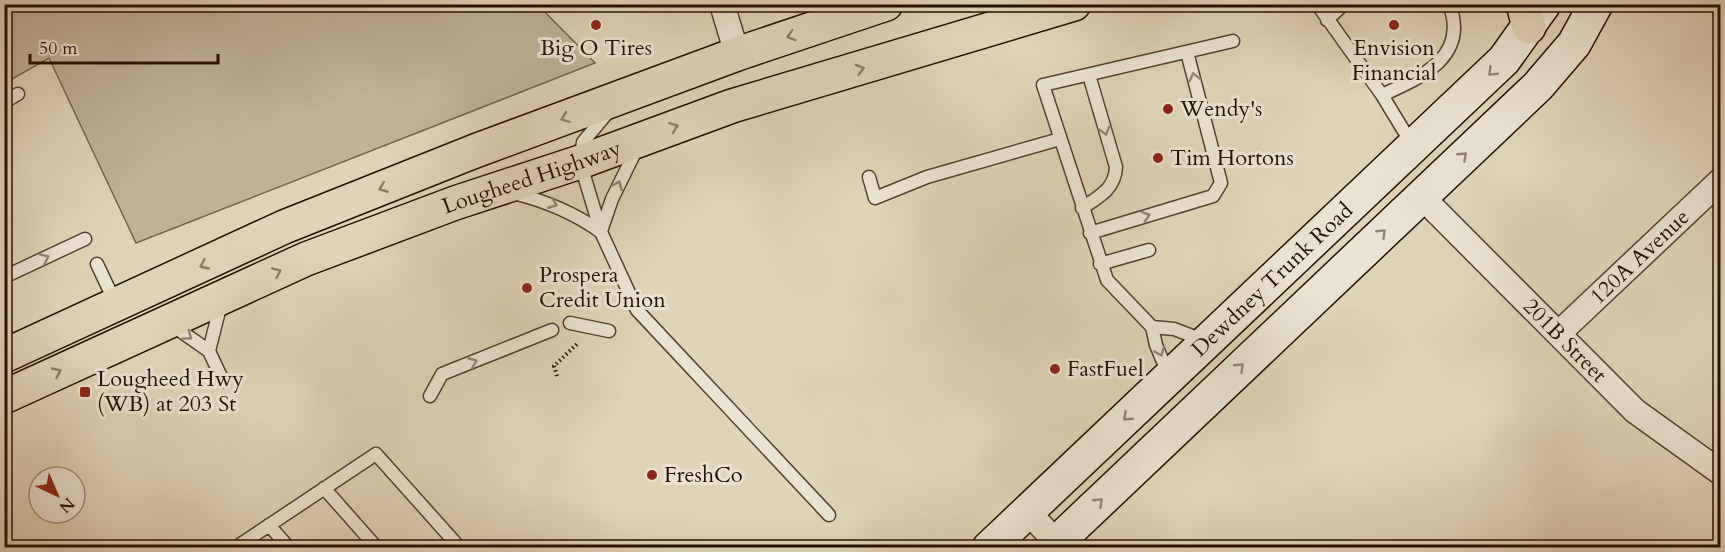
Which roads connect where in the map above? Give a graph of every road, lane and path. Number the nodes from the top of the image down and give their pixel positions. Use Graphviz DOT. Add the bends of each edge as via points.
graph roads {
  1 [pos="722,4"];
  2 [pos="886,4"];
  3 [pos="1074,4"];
  4 [pos="1317,4"];
  5 [pos="1344,4"];
  6 [pos="1449,4"];
  7 [pos="1596,4"];
  8 [pos="1532,12"];
  9 [pos="1327,20"];
  10 [pos="1233,41"];
  11 [pos="1187,52"];
  12 [pos="737,54"];
  13 [pos="1089,75"];
  14 [pos="18,94"];
  15 [pos="1382,95"];
  16 [pos="620,98"];
  17 [pos="4,102"];
  18 [pos="1060,139"];
  19 [pos="641,140"];
  20 [pos="1419,141"];
  21 [pos="580,162"];
  22 [pos="869,177"];
  23 [pos="1720,181"];
  24 [pos="499,189"];
  25 [pos="1420,196"];
  26 [pos="1082,208"];
  27 [pos="601,232"];
  28 [pos="1090,233"];
  29 [pos="85,239"];
  30 [pos="1149,250"];
  31 [pos="97,264"];
  32 [pos="1100,264"];
  33 [pos="4,277"];
  34 [pos="223,296"];
  35 [pos="117,306"];
  36 [pos="166,321"];
  37 [pos="570,323"];
  38 [pos="1152,327"];
  39 [pos="552,330"];
  40 [pos="609,331"];
  41 [pos="1559,333"];
  42 [pos="1207,341"];
  43 [pos="578,343"];
  44 [pos="209,351"];
  45 [pos="4,356"];
  46 [pos="557,376"];
  47 [pos="1170,377"];
  48 [pos="223,381"];
  49 [pos="430,396"];
  50 [pos="4,397"];
  51 [pos="1720,472"];
  52 [pos="324,488"];
  53 [pos="1027,511"];
  54 [pos="829,515"];
  55 [pos="269,525"];
  56 [pos="1056,546"];
  57 [pos="235,548"];
  58 [pos="289,548"];
  59 [pos="377,548"];
  60 [pos="460,548"];
  61 [pos="989,548"];
  1 -- 12 [label="street"];
  2 -- 12 [label="highway, Lougheed Highway, one-way"];
  19 -- 3 [label="highway, Lougheed Highway, one-way" via="732,106"];
  4 -- 9 [label="lane"];
  5 -- 9 [label="lane"];
  6 -- 15 [label="lane" via="1453,31 1449,49 1439,63 1422,77"];
  25 -- 7 [label="main road, Dewdney Trunk Road, one-way" via="1554,69 1574,44"];
  8 -- 20 [label="main road, Dewdney Trunk Road, one-way" via="1504,60"];
  9 -- 15 [label="lane"];
  10 -- 11 [label="lane"];
  11 -- 13 [label="lane"];
  28 -- 11 [label="lane, one-way" via="1219,191 1221,183"];
  12 -- 16 [label="highway, Lougheed Highway"];
  13 -- 18 [label="lane" via="1043,86"];
  13 -- 26 [label="lane, one-way" via="1116,167 1113,183 1104,194"];
  14 -- 17 [label="lane"];
  15 -- 20 [label="lane"];
  16 -- 21 [label="lane" via="583,142"];
  16 -- 35 [label="highway, Lougheed Highway, one-way" via="284,227"];
  18 -- 22 [label="lane" via="927,177 875,198"];
  18 -- 26 [label="lane"];
  19 -- 21 [label="highway, Lougheed Highway"];
  27 -- 19 [label="lane, one-way" via="612,199"];
  20 -- 25 [label="main road" via="1413,181"];
  20 -- 42 [label="main road, Dewdney Trunk Road"];
  21 -- 24 [label="highway, Lougheed Highway"];
  21 -- 27 [label="lane"];
  23 -- 41 [label="street, 120A Avenue"];
  24 -- 27 [label="lane, one-way" via="549,202 578,215"];
  34 -- 24 [label="highway, Lougheed Highway, one-way" via="306,259"];
  25 -- 41 [label="street, 201B Street"];
  56 -- 25 [label="main road, Dewdney Trunk Road, one-way"];
  26 -- 28 [label="lane"];
  27 -- 54 [label="lane" via="637,310"];
  28 -- 32 [label="lane"];
  33 -- 29 [label="lane, one-way"];
  30 -- 32 [label="lane"];
  31 -- 35 [label="lane"];
  32 -- 38 [label="lane" via="1107,280"];
  34 -- 36 [label="highway, Lougheed Highway"];
  34 -- 44 [label="lane"];
  35 -- 45 [label="highway, Lougheed Highway"];
  36 -- 44 [label="lane, one-way"];
  50 -- 36 [label="highway, Lougheed Highway, one-way"];
  37 -- 40 [label="lane"];
  38 -- 42 [label="lane" via="1173,329"];
  38 -- 47 [label="lane, one-way"];
  49 -- 39 [label="lane, one-way" via="442,374"];
  41 -- 51 [label="street, 201B Street" via="1635,411"];
  42 -- 47 [label="main road, Dewdney Trunk Road"];
  43 -- 46 [label="path" via="554,366"];
  44 -- 48 [label="lane"];
  47 -- 53 [label="main road, Dewdney Trunk Road, one-way"];
  52 -- 55 [label="lane"];
  52 -- 59 [label="lane"];
  52 -- 60 [label="lane" via="376,454"];
  53 -- 56 [label="street"];
  53 -- 61 [label="main road, Dewdney Trunk Road"];
  55 -- 57 [label="lane"];
  55 -- 58 [label="lane"];
}
